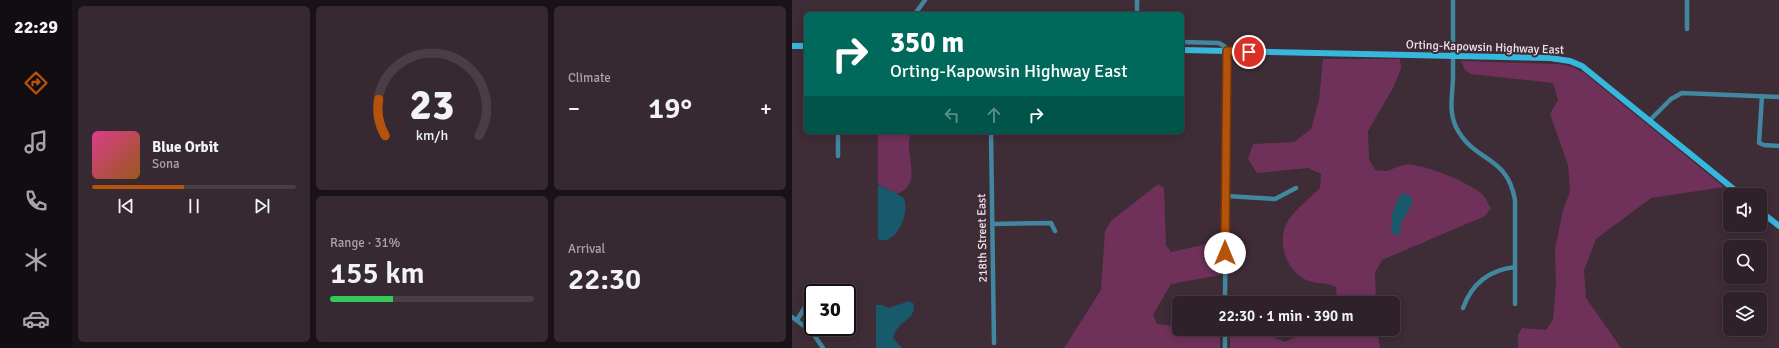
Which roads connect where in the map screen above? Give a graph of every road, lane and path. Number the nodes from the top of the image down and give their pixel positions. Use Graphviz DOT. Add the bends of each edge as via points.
graph roads {
  1 [pos="925,0"];
  2 [pos="1137,0"];
  3 [pos="1453,0"];
  4 [pos="1687,0"];
  5 [pos="916,12"];
  6 [pos="1137,12"];
  7 [pos="1687,29"];
  8 [pos="1184,42"];
  9 [pos="792,46"];
  10 [pos="804,46"];
  11 [pos="1184,50"];
  12 [pos="1227,51"];
  13 [pos="1452,55"];
  14 [pos="1762,96"];
  15 [pos="1779,97"];
  16 [pos="1650,120"];
  17 [pos="838,134"];
  18 [pos="991,134"];
  19 [pos="1779,146"];
  20 [pos="838,156"];
  21 [pos="1296,188"];
  22 [pos="1733,188"];
  23 [pos="1226,196"];
  24 [pos="1767,217"];
  25 [pos="992,224"];
  26 [pos="1779,226"];
  27 [pos="1055,231"];
  28 [pos="1515,267"];
  29 [pos="1225,296"];
  30 [pos="1515,304"];
  31 [pos="1463,308"];
  32 [pos="804,309"];
  33 [pos="792,317"];
  34 [pos="797,320"];
  35 [pos="1225,336"];
  36 [pos="994,343"];
  37 [pos="823,348"];
  38 [pos="1225,348"];
  1 -- 5 [label="street"];
  2 -- 6 [label="street"];
  3 -- 13 [label="street"];
  4 -- 7 [label="street"];
  8 -- 12 [label="street" via="1219,44"];
  9 -- 10 [label="main road"];
  11 -- 12 [label="main road, Orting-Kapowsin Highway East"];
  12 -- 13 [label="main road, Orting-Kapowsin Highway East"];
  12 -- 23 [label="street"];
  13 -- 16 [label="main road, Orting-Kapowsin Highway East" via="1570,61 1582,66"];
  13 -- 28 [label="street" via="1450,100 1456,127 1473,149 1503,170 1514,192"];
  14 -- 15 [label="street"];
  14 -- 16 [label="street" via="1682,93 1666,103"];
  14 -- 19 [label="street" via="1759,139 1761,144"];
  16 -- 22 [label="main road, Orting-Kapowsin Highway East"];
  17 -- 20 [label="street"];
  18 -- 25 [label="street, 218th Street East"];
  21 -- 23 [label="street" via="1275,200"];
  23 -- 29 [label="street"];
  24 -- 26 [label="main road"];
  25 -- 27 [label="street" via="1051,224"];
  25 -- 36 [label="street, 218th Street East"];
  28 -- 30 [label="street"];
  28 -- 31 [label="street" via="1496,270 1483,277 1472,289"];
  32 -- 34 [label="street"];
  33 -- 34 [label="street"];
  34 -- 37 [label="street" via="812,332"];
  35 -- 38 [label="street"];
}
